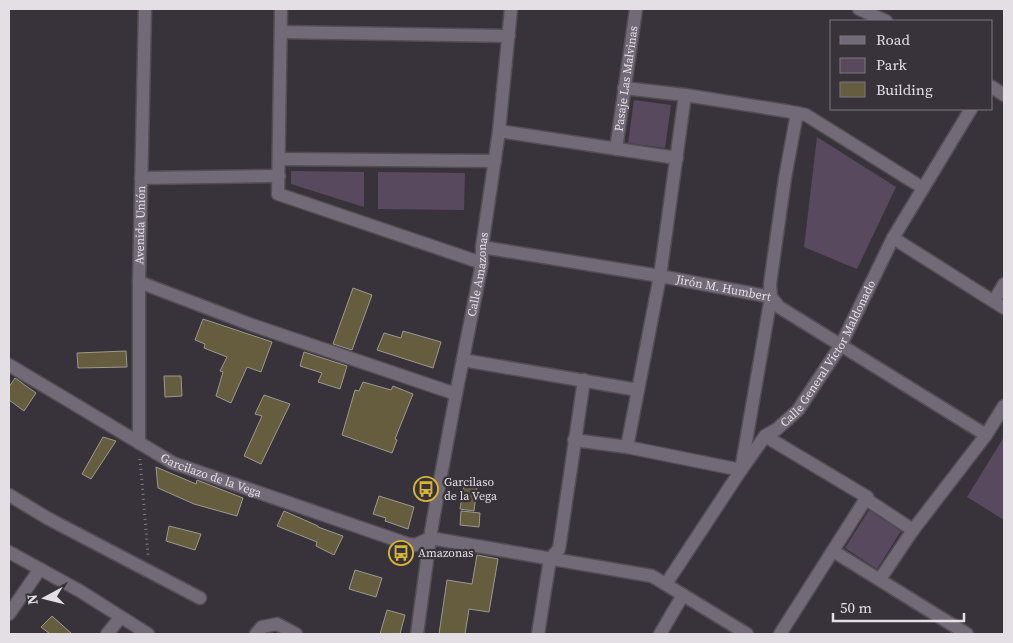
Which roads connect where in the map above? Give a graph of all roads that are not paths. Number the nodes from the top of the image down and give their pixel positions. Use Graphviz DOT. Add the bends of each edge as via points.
graph roads {
  1 [pos="145,9"];
  2 [pos="281,9"];
  3 [pos="511,9"];
  4 [pos="636,9"];
  5 [pos="860,9"];
  6 [pos="884,20"];
  7 [pos="281,32"];
  8 [pos="508,36"];
  9 [pos="624,88"];
  10 [pos="993,88"];
  11 [pos="685,95"];
  12 [pos="1004,95"];
  13 [pos="970,110"];
  14 [pos="797,112"];
  15 [pos="499,131"];
  16 [pos="616,149"];
  17 [pos="677,158"];
  18 [pos="280,159"];
  19 [pos="495,161"];
  20 [pos="279,176"];
  21 [pos="141,178"];
  22 [pos="923,188"];
  23 [pos="893,238"];
  24 [pos="482,247"];
  25 [pos="482,263"];
  26 [pos="660,276"];
  27 [pos="139,282"];
  28 [pos="1004,284"];
  29 [pos="771,297"];
  30 [pos="999,304"];
  31 [pos="841,344"];
  32 [pos="463,360"];
  33 [pos="9,365"];
  34 [pos="584,380"];
  35 [pos="638,390"];
  36 [pos="456,394"];
  37 [pos="1004,406"];
  38 [pos="986,435"];
  39 [pos="765,436"];
  40 [pos="574,440"];
  41 [pos="139,443"];
  42 [pos="627,447"];
  43 [pos="741,470"];
  44 [pos="9,495"];
  45 [pos="867,497"];
  46 [pos="913,530"];
  47 [pos="430,538"];
  48 [pos="833,551"];
  49 [pos="9,552"];
  50 [pos="550,559"];
  51 [pos="40,569"];
  52 [pos="880,579"];
  53 [pos="666,584"];
  54 [pos="683,595"];
  55 [pos="200,598"];
  56 [pos="9,614"];
  57 [pos="120,618"];
  58 [pos="107,634"];
  59 [pos="148,634"];
  60 [pos="256,634"];
  61 [pos="296,634"];
  62 [pos="417,634"];
  63 [pos="538,634"];
  64 [pos="660,634"];
  65 [pos="747,634"];
  66 [pos="780,634"];
  67 [pos="967,634"];
  1 -- 21 [label="street, Avenida Unión"];
  2 -- 7 [label="street"];
  3 -- 8 [label="street, Calle Amazonas"];
  4 -- 9 [label="street, Pasaje Las Malvinas"];
  5 -- 6 [label="street"];
  7 -- 8 [label="street"];
  7 -- 18 [label="street"];
  8 -- 15 [label="street, Calle Amazonas"];
  9 -- 11 [label="street"];
  9 -- 16 [label="street, Pasaje Las Malvinas"];
  10 -- 12 [label="street"];
  11 -- 14 [label="street"];
  11 -- 17 [label="street"];
  13 -- 22 [label="street, Calle General Víctor Maldonado"];
  14 -- 22 [label="street"];
  14 -- 29 [label="street" via="770,284"];
  15 -- 16 [label="street"];
  15 -- 19 [label="street, Calle Amazonas"];
  16 -- 17 [label="street"];
  17 -- 26 [label="street"];
  18 -- 19 [label="street"];
  18 -- 20 [label="street"];
  19 -- 24 [label="street, Calle Amazonas"];
  20 -- 21 [label="street"];
  20 -- 25 [label="street" via="278,194"];
  21 -- 27 [label="street, Avenida Unión"];
  22 -- 23 [label="street, Calle General Víctor Maldonado"];
  23 -- 30 [label="street"];
  23 -- 31 [label="street, Calle General Víctor Maldonado"];
  24 -- 25 [label="street, Calle Amazonas"];
  24 -- 26 [label="street, Jirón M. Humbert"];
  25 -- 32 [label="street, Calle Amazonas"];
  26 -- 29 [label="street, Jirón M. Humbert"];
  26 -- 35 [label="street"];
  27 -- 36 [label="street" via="252,325"];
  27 -- 41 [label="street, Avenida Unión"];
  28 -- 30 [label="street"];
  29 -- 31 [label="street, Jirón M. Humbert" via="779,307"];
  29 -- 43 [label="street"];
  31 -- 38 [label="street, Jirón M. Humbert"];
  31 -- 39 [label="street, Calle General Víctor Maldonado" via="798,410"];
  32 -- 34 [label="street"];
  32 -- 36 [label="street, Calle Amazonas"];
  33 -- 41 [label="street, Garcilazo de la Vega"];
  34 -- 35 [label="street"];
  34 -- 40 [label="street"];
  35 -- 42 [label="street"];
  36 -- 47 [label="street, Calle Amazonas"];
  37 -- 38 [label="street"];
  38 -- 46 [label="street"];
  39 -- 43 [label="street, Calle General Víctor Maldonado"];
  39 -- 45 [label="street"];
  40 -- 42 [label="street"];
  40 -- 50 [label="street" via="559,549"];
  41 -- 47 [label="street, Garcilazo de la Vega" via="173,463 408,544 415,545"];
  42 -- 43 [label="street"];
  43 -- 53 [label="street, Calle General Víctor Maldonado"];
  44 -- 55 [label="street"];
  45 -- 46 [label="street"];
  45 -- 48 [label="street"];
  46 -- 52 [label="street"];
  47 -- 50 [label="street"];
  47 -- 62 [label="street, Calle Amazonas"];
  48 -- 52 [label="street"];
  48 -- 66 [label="street"];
  49 -- 51 [label="street"];
  50 -- 53 [label="street" via="652,576"];
  50 -- 63 [label="street"];
  51 -- 56 [label="street"];
  51 -- 57 [label="street"];
  52 -- 67 [label="street"];
  53 -- 54 [label="street"];
  54 -- 64 [label="street"];
  54 -- 65 [label="street"];
  57 -- 58 [label="street"];
  57 -- 59 [label="street"];
  60 -- 61 [label="street" via="262,628 277,624"];
}
